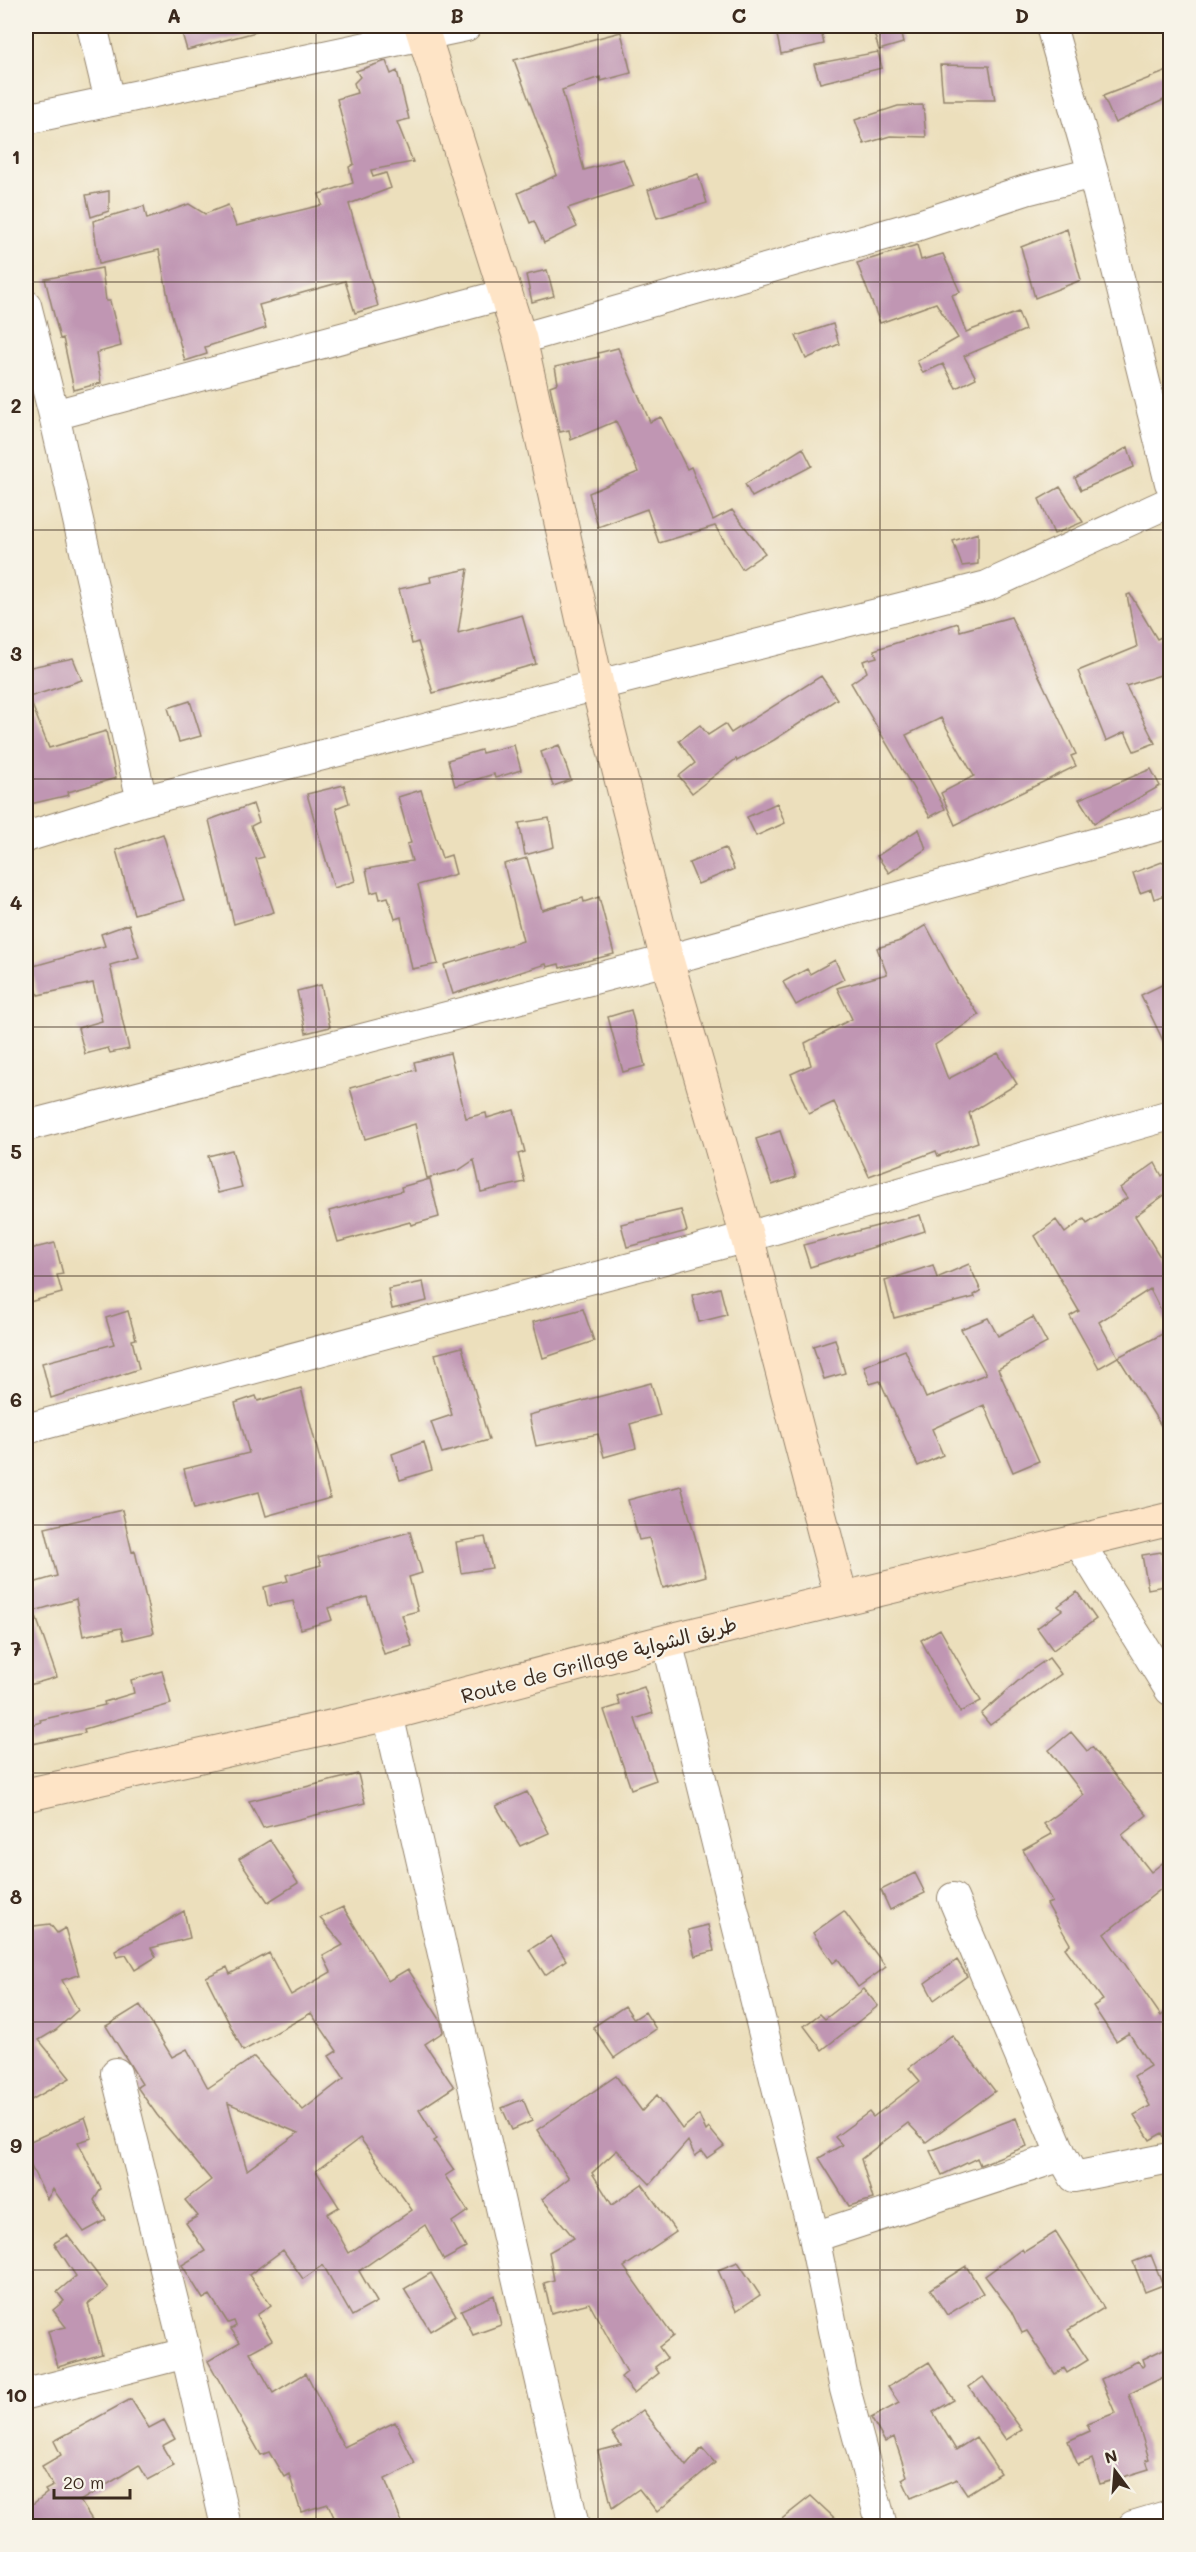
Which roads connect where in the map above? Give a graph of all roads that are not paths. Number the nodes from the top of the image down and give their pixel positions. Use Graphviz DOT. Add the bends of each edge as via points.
graph roads {
  1 [pos="92,26"];
  2 [pos="466,26"];
  3 [pos="1051,26"];
  4 [pos="422,31"];
  5 [pos="110,101"];
  6 [pos="26,119"];
  7 [pos="1093,173"];
  8 [pos="506,294"];
  9 [pos="26,304"];
  10 [pos="520,339"];
  11 [pos="54,416"];
  12 [pos="1170,476"];
  13 [pos="1170,483"];
  14 [pos="1170,502"];
  15 [pos="597,684"];
  16 [pos="142,801"];
  17 [pos="1170,823"];
  18 [pos="26,837"];
  19 [pos="667,960"];
  20 [pos="1170,1115"];
  21 [pos="26,1126"];
  22 [pos="747,1237"];
  23 [pos="26,1429"];
  24 [pos="1170,1519"];
  25 [pos="1078,1541"];
  26 [pos="842,1598"];
  27 [pos="667,1641"];
  28 [pos="1170,1690"];
  29 [pos="388,1714"];
  30 [pos="26,1795"];
  31 [pos="953,1898"];
  32 [pos="116,2073"];
  33 [pos="1062,2156"];
  34 [pos="1170,2158"];
  35 [pos="814,2237"];
  36 [pos="186,2353"];
  37 [pos="26,2394"];
  38 [pos="1170,2515"];
  39 [pos="226,2526"];
  40 [pos="574,2526"];
  41 [pos="882,2526"];
  42 [pos="1133,2526"];
  1 -- 5 [label="street"];
  2 -- 4 [label="street"];
  3 -- 7 [label="street"];
  4 -- 5 [label="street"];
  4 -- 8 [label="street"];
  5 -- 6 [label="street"];
  7 -- 10 [label="street"];
  7 -- 12 [label="street"];
  8 -- 10 [label="street"];
  8 -- 11 [label="street"];
  9 -- 11 [label="street"];
  10 -- 15 [label="street"];
  11 -- 16 [label="street"];
  12 -- 13 [label="street"];
  14 -- 15 [label="street" via="987,586"];
  15 -- 16 [label="street"];
  15 -- 19 [label="street"];
  16 -- 18 [label="street"];
  17 -- 19 [label="street"];
  19 -- 21 [label="street"];
  19 -- 22 [label="street"];
  20 -- 22 [label="street"];
  22 -- 23 [label="street"];
  22 -- 26 [label="street"];
  24 -- 25 [label="street, Route de Grillage طريق الشواية"];
  25 -- 26 [label="street, Route de Grillage طريق الشواية"];
  25 -- 28 [label="street"];
  26 -- 27 [label="street, Route de Grillage طريق الشواية"];
  27 -- 29 [label="street, Route de Grillage طريق الشواية"];
  27 -- 35 [label="street"];
  29 -- 30 [label="street, Route de Grillage طريق الشواية"];
  29 -- 40 [label="street"];
  31 -- 33 [label="street"];
  32 -- 36 [label="street"];
  33 -- 34 [label="street" via="1074,2176"];
  33 -- 35 [label="street"];
  35 -- 41 [label="street" via="845,2389"];
  36 -- 37 [label="street"];
  36 -- 39 [label="street"];
  38 -- 42 [label="street"];
}
